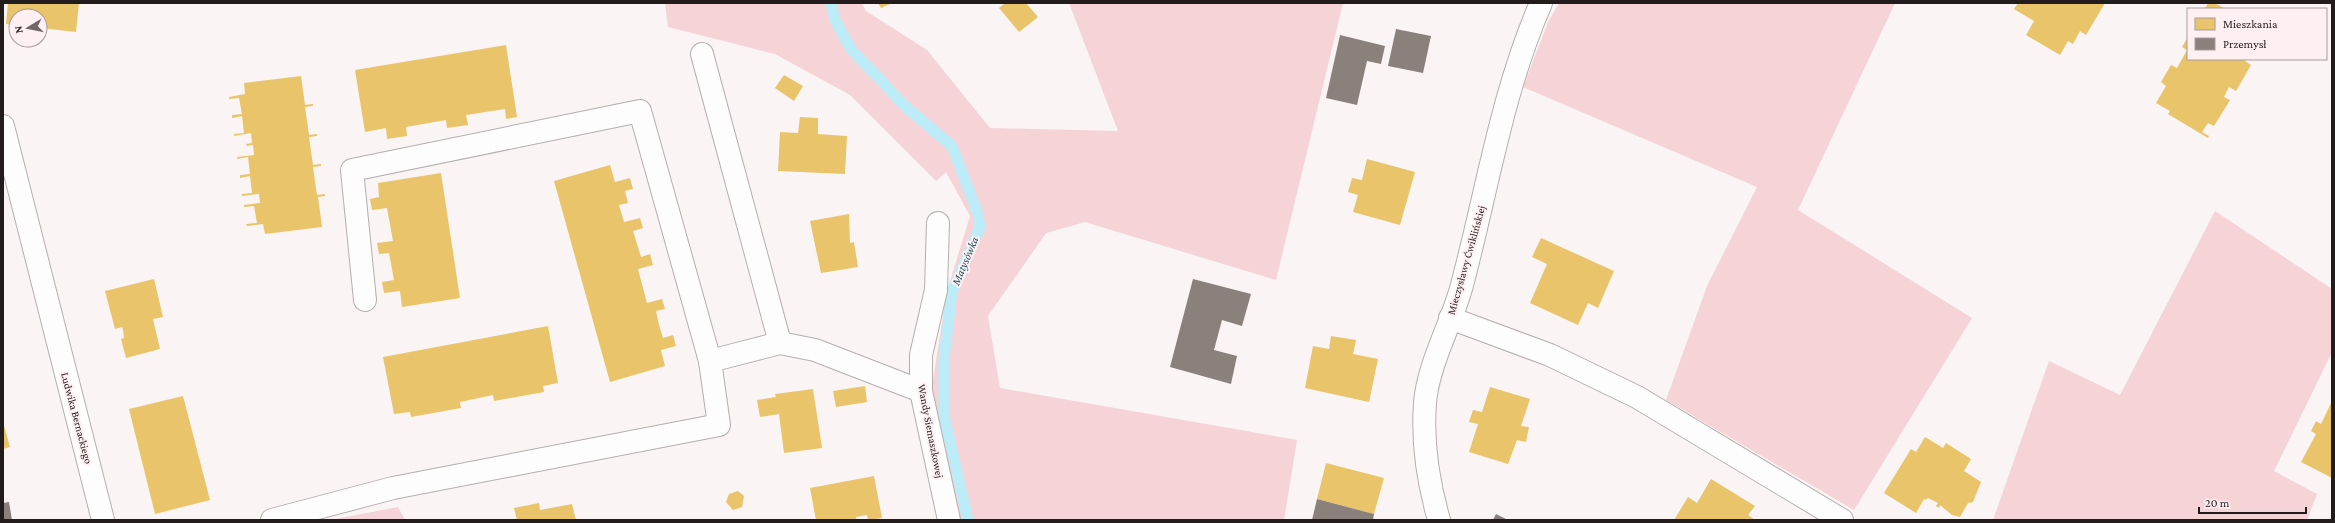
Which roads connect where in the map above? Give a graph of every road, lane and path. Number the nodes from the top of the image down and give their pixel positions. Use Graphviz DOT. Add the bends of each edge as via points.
graph roads {
  1 [pos="1541,3"];
  2 [pos="702,54"];
  3 [pos="3,126"];
  4 [pos="938,223"];
  5 [pos="365,300"];
  6 [pos="1450,318"];
  7 [pos="780,343"];
  8 [pos="710,361"];
  9 [pos="921,390"];
  10 [pos="103,520"];
  11 [pos="272,520"];
  12 [pos="949,520"];
  13 [pos="1439,520"];
  14 [pos="1842,520"];
  1 -- 6 [label="street, Mieczysławy Ćwiklińskiej" via="1513,79 1461,287"];
  2 -- 7 [label="street"];
  3 -- 10 [label="street, Ludwika Bernackiego"];
  4 -- 9 [label="street, Wandy Siemaszkowej" via="936,290 921,355"];
  5 -- 8 [label="street" via="352,170 640,111"];
  6 -- 13 [label="street, Mieczysławy Ćwiklińskiej" via="1425,402 1427,467"];
  6 -- 14 [label="street" via="1550,355 1637,397"];
  7 -- 8 [label="street"];
  7 -- 9 [label="street" via="815,350"];
  8 -- 11 [label="street" via="719,425 393,488"];
  9 -- 12 [label="street, Wandy Siemaszkowej"];
}
